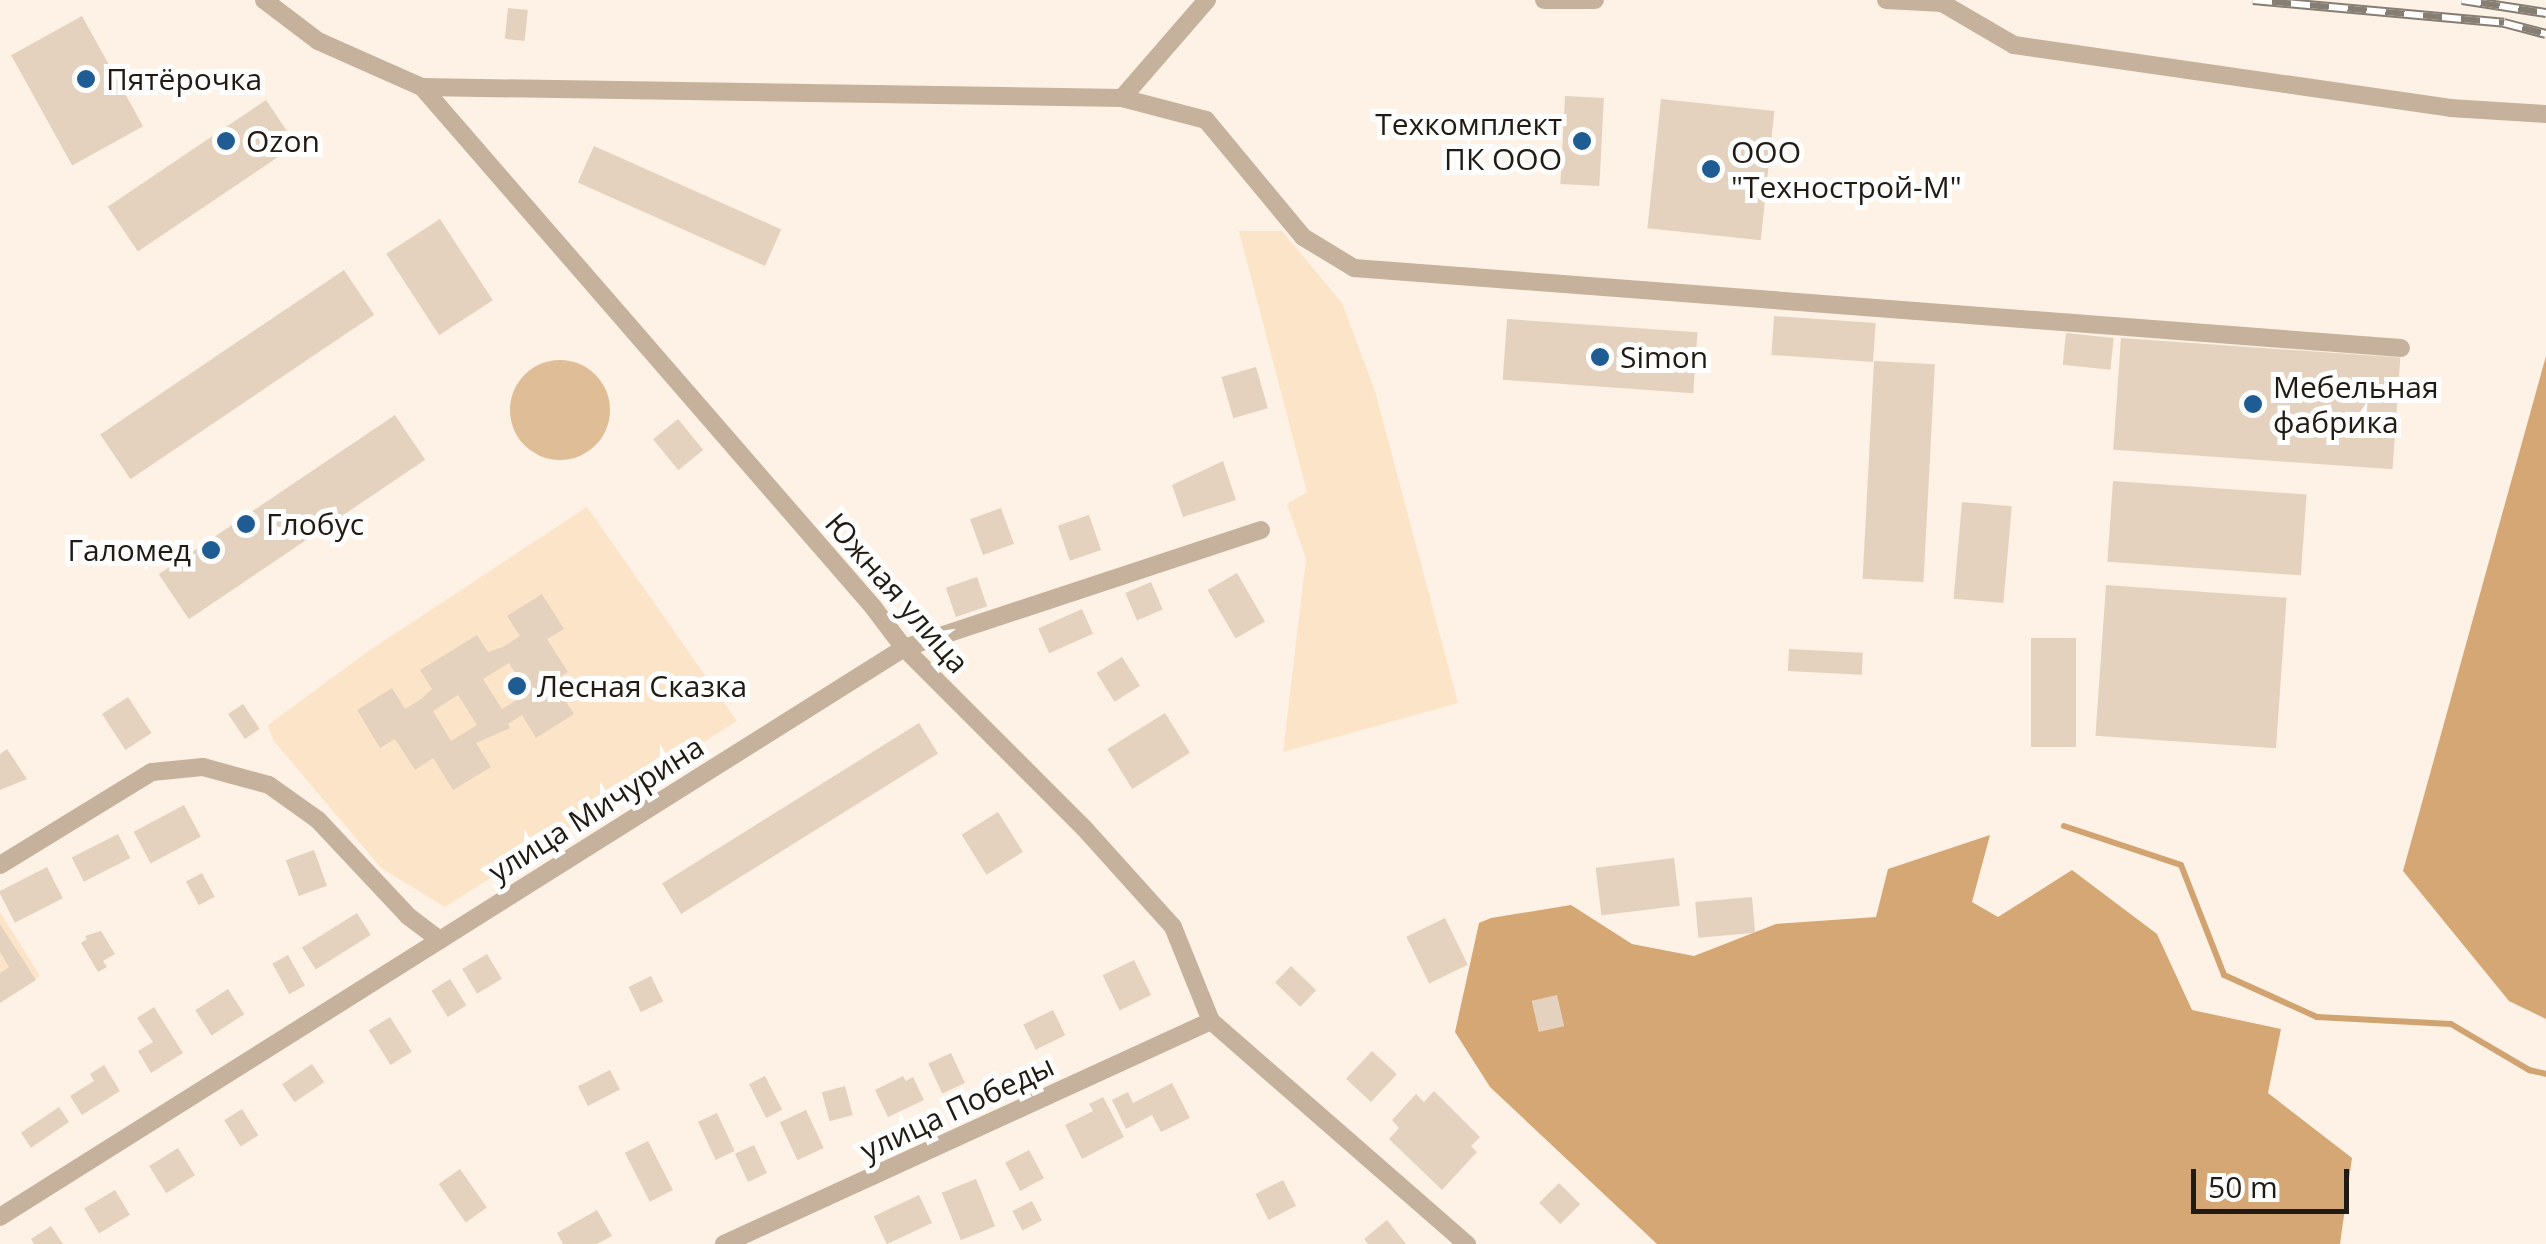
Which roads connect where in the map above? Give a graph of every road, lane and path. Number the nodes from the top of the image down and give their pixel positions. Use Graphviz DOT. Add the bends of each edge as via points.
graph roads {
  1 [pos="264,0"];
  2 [pos="1208,0"];
  3 [pos="1544,0"];
  4 [pos="1594,0"];
  5 [pos="1886,0"];
  6 [pos="422,87"];
  7 [pos="1122,98"];
  8 [pos="2546,114"];
  9 [pos="2402,348"];
  10 [pos="1261,530"];
  11 [pos="904,648"];
  12 [pos="0,865"];
  13 [pos="440,940"];
  14 [pos="1211,1021"];
  15 [pos="0,1218"];
  16 [pos="724,1244"];
  17 [pos="1465,1244"];
  1 -- 6 [label="street, Южная улица" via="318,41"];
  2 -- 7 [label="street"];
  3 -- 4 [label="street"];
  5 -- 8 [label="street" via="1942,3 2014,45 2450,108"];
  6 -- 7 [label="street"];
  6 -- 11 [label="street, Южная улица"];
  7 -- 9 [label="street" via="1206,120 1302,237 1354,268"];
  10 -- 11 [label="street, улица Мичурина"];
  11 -- 13 [label="street, улица Мичурина"];
  11 -- 14 [label="street, Южная улица" via="1173,927"];
  12 -- 13 [label="street" via="152,772 203,767 268,785 318,820 408,916"];
  13 -- 15 [label="street, улица Мичурина"];
  14 -- 16 [label="street, улица Победы"];
  14 -- 17 [label="street, Южная улица"];
}
